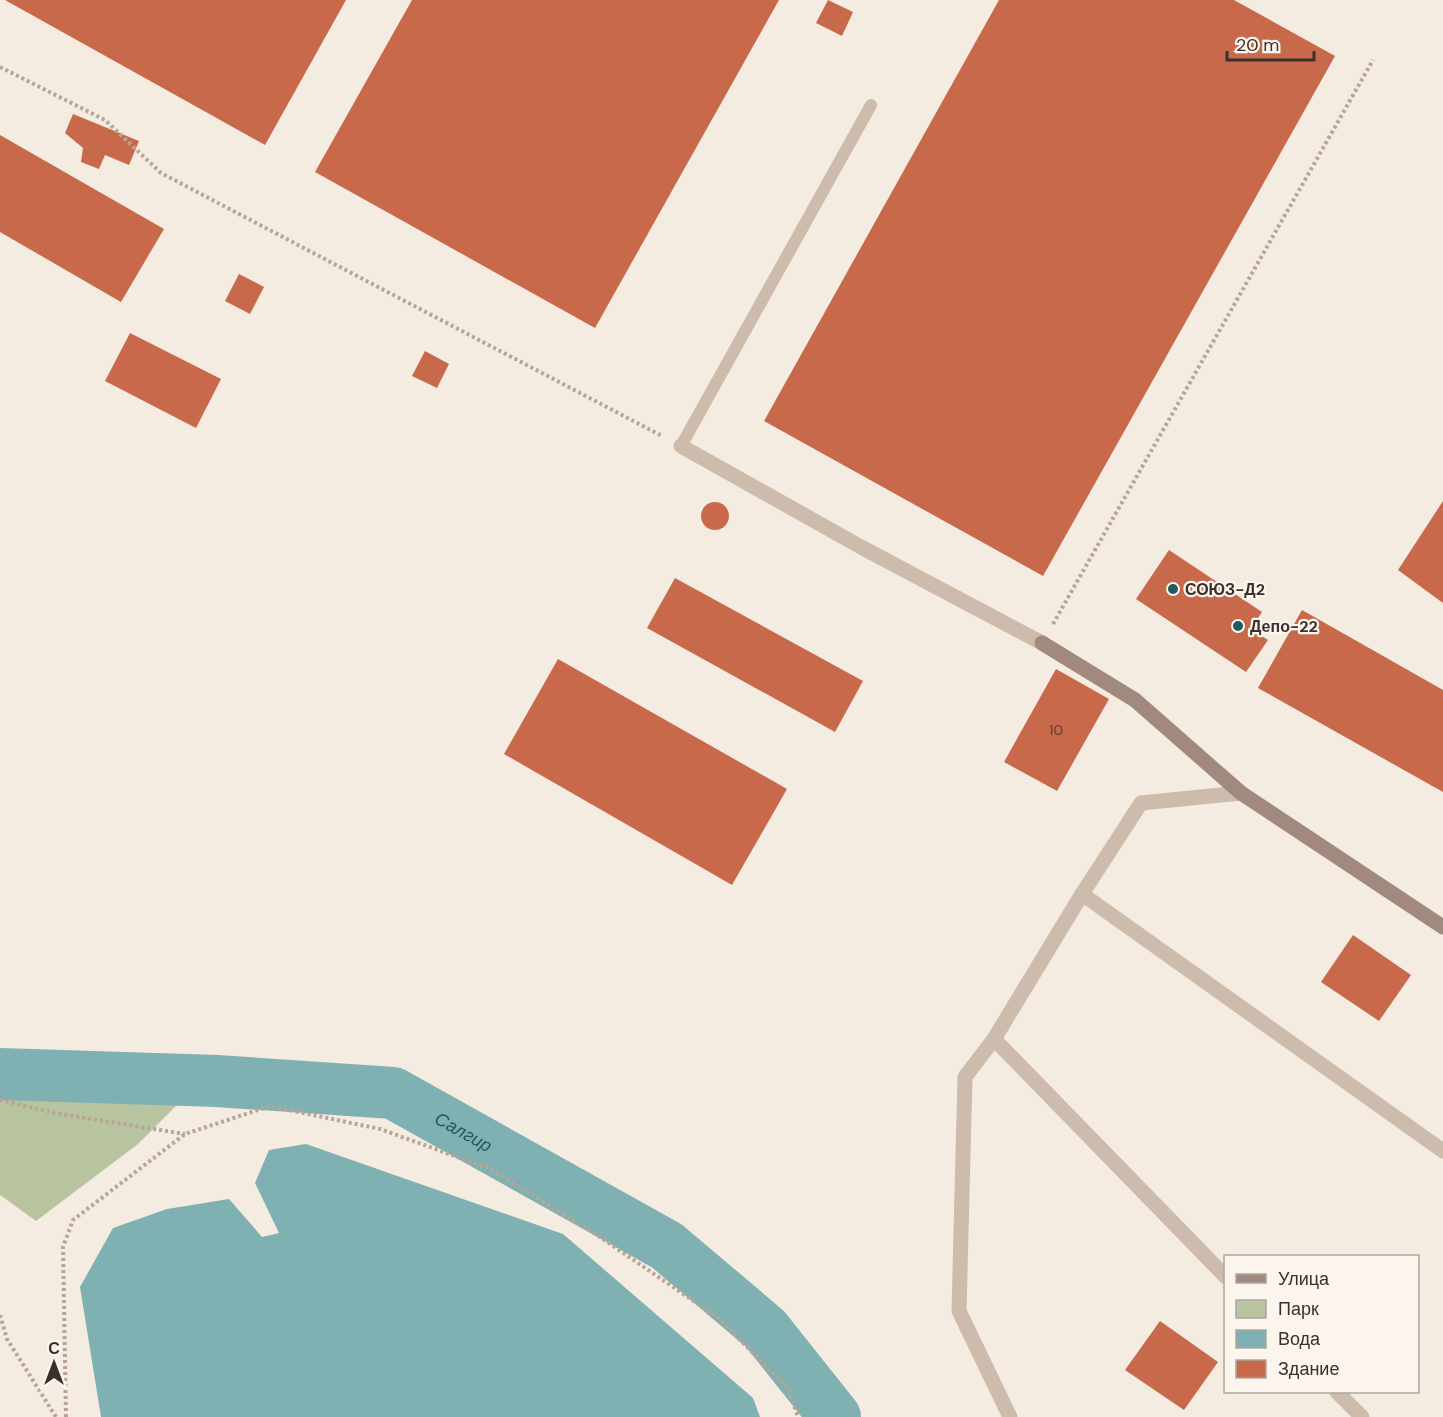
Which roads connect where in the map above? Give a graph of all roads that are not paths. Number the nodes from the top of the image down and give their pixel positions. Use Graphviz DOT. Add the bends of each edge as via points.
graph roads {
  1 [pos="871,105"];
  2 [pos="681,446"];
  3 [pos="1241,793"];
  4 [pos="1082,894"];
  5 [pos="1443,927"];
  6 [pos="994,1039"];
  7 [pos="1443,1150"];
  8 [pos="1224,1275"];
  9 [pos="1338,1393"];
  10 [pos="1010,1417"];
  11 [pos="1362,1417"];
  1 -- 2 [label="lane"];
  2 -- 3 [label="street" via="1042,643 1135,700"];
  3 -- 4 [label="street" via="1141,803"];
  3 -- 5 [label="street"];
  4 -- 6 [label="street"];
  4 -- 7 [label="street"];
  6 -- 8 [label="street"];
  6 -- 10 [label="street" via="965,1077 959,1311"];
  9 -- 11 [label="street"];
}
